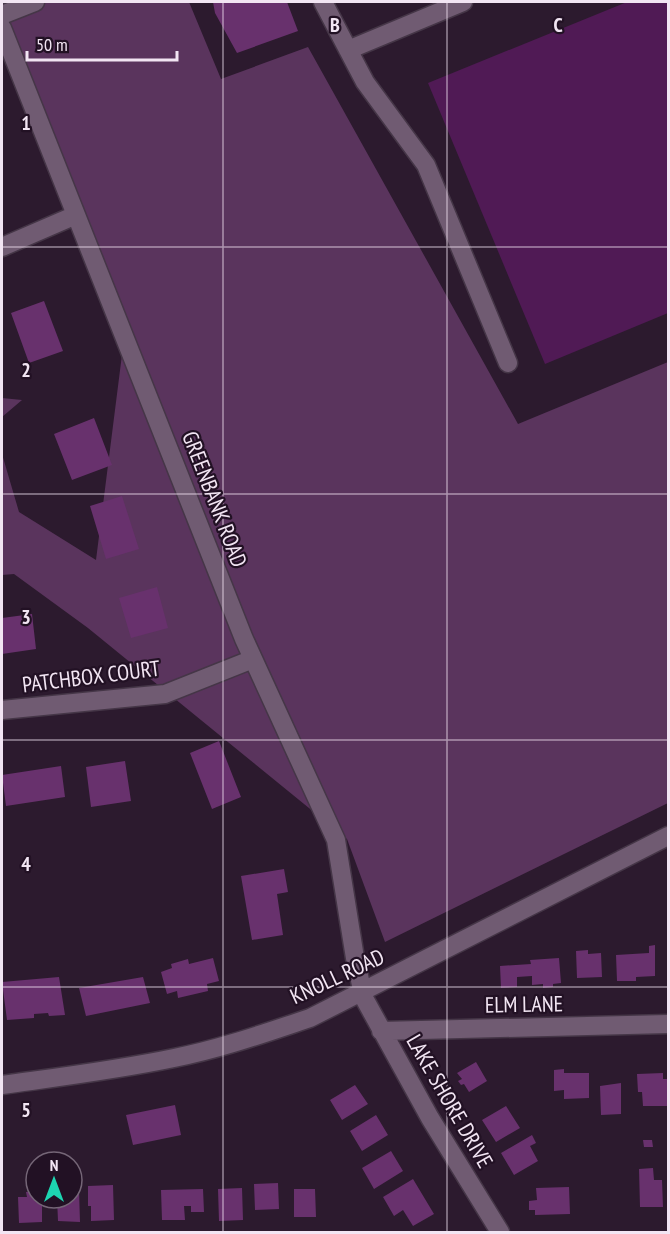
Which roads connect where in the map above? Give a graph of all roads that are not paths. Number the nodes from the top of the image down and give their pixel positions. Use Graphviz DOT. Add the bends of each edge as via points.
graph roads {
  1 [pos="35,2"];
  2 [pos="323,2"];
  3 [pos="463,2"];
  4 [pos="2,15"];
  5 [pos="2,28"];
  6 [pos="348,50"];
  7 [pos="76,215"];
  8 [pos="2,247"];
  9 [pos="508,363"];
  10 [pos="253,659"];
  11 [pos="2,710"];
  12 [pos="669,836"];
  13 [pos="363,992"];
  14 [pos="669,1024"];
  15 [pos="381,1031"];
  16 [pos="2,1085"];
  17 [pos="500,1233"];
  1 -- 4 [label="street"];
  2 -- 6 [label="street"];
  3 -- 6 [label="street"];
  5 -- 7 [label="street, GREENBANK ROAD"];
  6 -- 9 [label="street" via="365,82 426,165"];
  7 -- 8 [label="street"];
  7 -- 10 [label="street, GREENBANK ROAD"];
  10 -- 11 [label="street, PATCHBOX COURT" via="165,694"];
  10 -- 13 [label="street, GREENBANK ROAD" via="336,840"];
  12 -- 13 [label="street, KNOLL ROAD"];
  13 -- 15 [label="street, LAKE SHORE DRIVE"];
  13 -- 16 [label="street, KNOLL ROAD" via="310,1018 175,1058"];
  14 -- 15 [label="street, ELM LANE"];
  15 -- 17 [label="street, LAKE SHORE DRIVE"];
}
